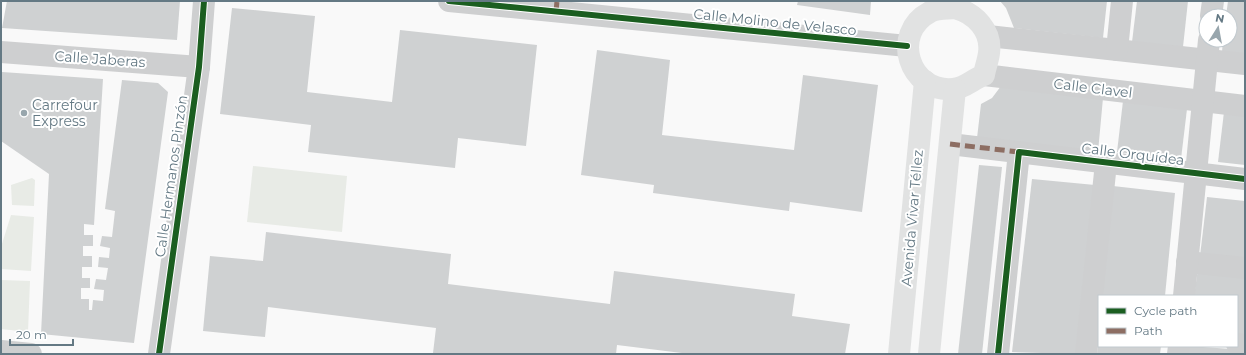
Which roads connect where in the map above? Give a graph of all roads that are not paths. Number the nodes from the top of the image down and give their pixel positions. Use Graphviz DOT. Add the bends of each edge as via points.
graph roads {
  1 [pos="204,1"];
  2 [pos="450,1"];
  3 [pos="1122,1"];
  4 [pos="556,6"];
  5 [pos="933,6"];
  6 [pos="965,6"];
  7 [pos="988,36"];
  8 [pos="907,46"];
  9 [pos="1117,50"];
  10 [pos="1208,50"];
  11 [pos="1,52"];
  12 [pos="1245,64"];
  13 [pos="198,67"];
  14 [pos="984,75"];
  15 [pos="925,81"];
  16 [pos="955,89"];
  17 [pos="1203,101"];
  18 [pos="1245,106"];
  19 [pos="950,144"];
  20 [pos="1019,152"];
  21 [pos="1106,163"];
  22 [pos="1195,173"];
  23 [pos="1245,179"];
  24 [pos="1187,262"];
  25 [pos="1245,268"];
  26 [pos="1184,295"];
  27 [pos="1,351"];
  28 [pos="26,354"];
  29 [pos="158,354"];
  30 [pos="899,354"];
  31 [pos="929,354"];
  32 [pos="998,354"];
  33 [pos="1086,354"];
  1 -- 13 [label="street, Calle Hermanos Pinzón"];
  2 -- 4 [label="street, Calle Molino de Velasco"];
  3 -- 9 [label="street"];
  4 -- 8 [label="street, Calle Molino de Velasco"];
  5 -- 6 [label="street"];
  5 -- 8 [label="street" via="912,29"];
  6 -- 7 [label="street"];
  7 -- 9 [label="street"];
  7 -- 14 [label="street" via="989,52"];
  8 -- 15 [label="street" via="908,57 914,70"];
  9 -- 10 [label="street"];
  10 -- 12 [label="street"];
  10 -- 17 [label="street"];
  11 -- 13 [label="street, Calle Jaberas"];
  13 -- 29 [label="street, Calle Hermanos Pinzón"];
  14 -- 16 [label="street"];
  14 -- 17 [label="street, Calle Clavel"];
  15 -- 16 [label="street" via="946,89"];
  15 -- 30 [label="street, Avenida Vivar Téllez"];
  16 -- 19 [label="street, Avenida Vivar Téllez"];
  17 -- 18 [label="street, Calle Clavel"];
  17 -- 22 [label="street"];
  19 -- 20 [label="street, Calle Orquídea"];
  19 -- 31 [label="street, Avenida Vivar Téllez"];
  20 -- 21 [label="street, Calle Orquídea"];
  20 -- 32 [label="street"];
  21 -- 22 [label="street, Calle Orquídea"];
  21 -- 33 [label="street"];
  22 -- 23 [label="street, Calle Orquídea"];
  22 -- 24 [label="street"];
  24 -- 25 [label="street"];
  24 -- 26 [label="street"];
  27 -- 28 [label="street"];
}
